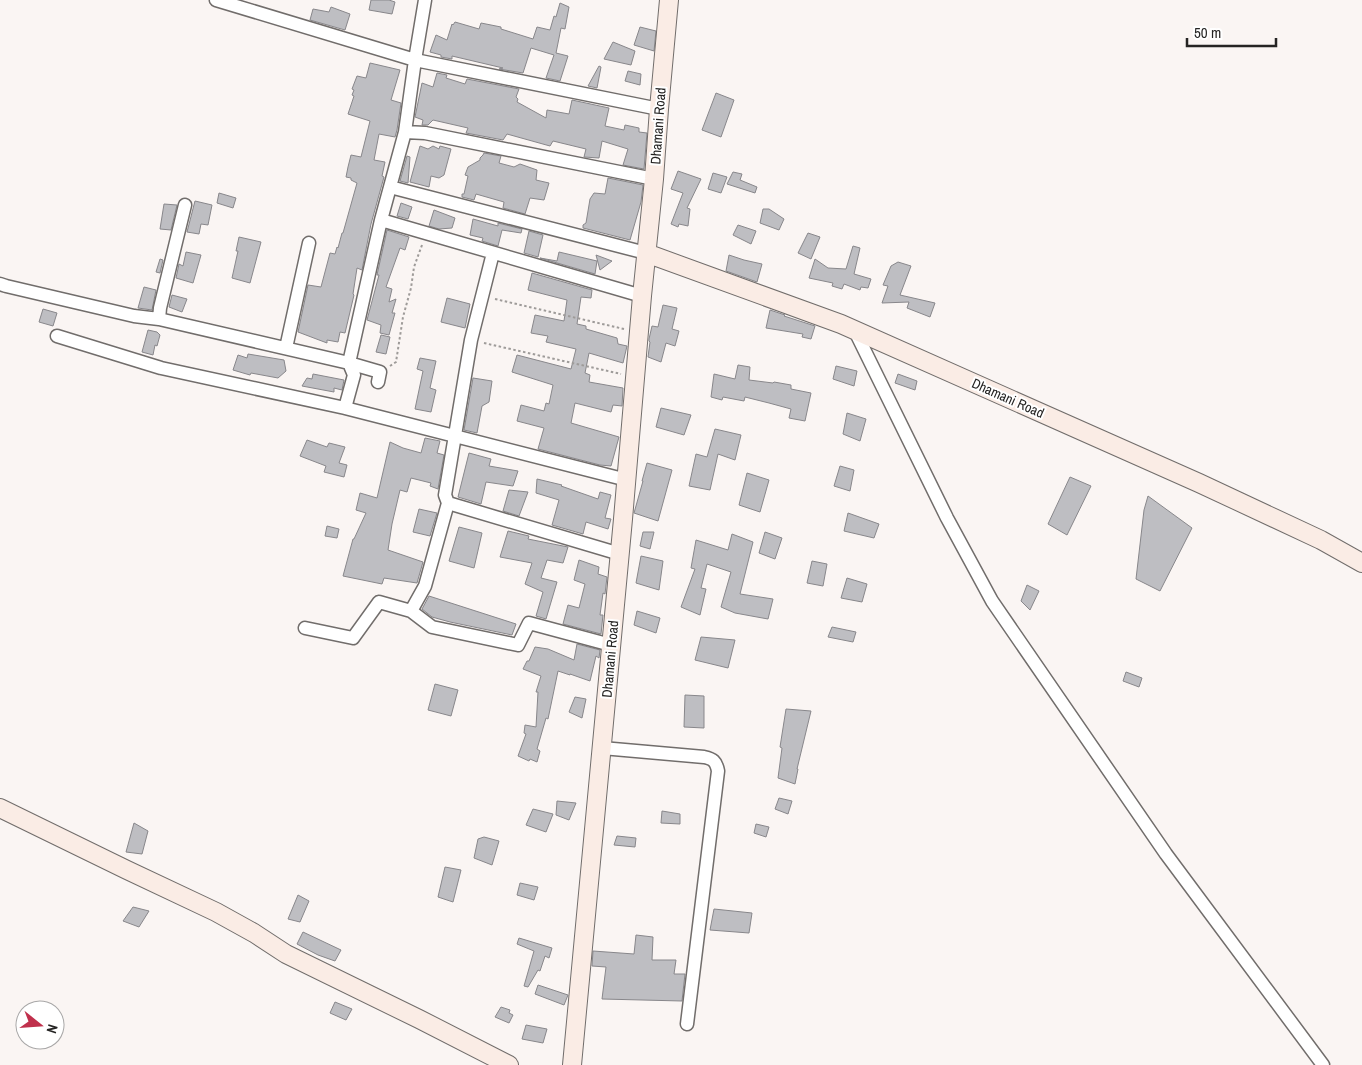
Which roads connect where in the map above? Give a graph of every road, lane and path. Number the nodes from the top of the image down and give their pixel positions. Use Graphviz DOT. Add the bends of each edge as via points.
graph roads {
  1 [pos="216,0"];
  2 [pos="424,0"];
  3 [pos="669,0"];
  4 [pos="415,60"];
  5 [pos="659,109"];
  6 [pos="405,132"];
  7 [pos="654,178"];
  8 [pos="390,187"];
  9 [pos="185,205"];
  10 [pos="381,220"];
  11 [pos="426,233"];
  12 [pos="309,243"];
  13 [pos="646,252"];
  14 [pos="493,253"];
  15 [pos="0,284"];
  16 [pos="482,296"];
  17 [pos="642,296"];
  18 [pos="159,319"];
  19 [pos="856,331"];
  20 [pos="639,332"];
  21 [pos="57,336"];
  22 [pos="471,340"];
  23 [pos="286,348"];
  24 [pos="349,363"];
  25 [pos="379,377"];
  26 [pos="635,377"];
  27 [pos="345,408"];
  28 [pos="456,436"];
  29 [pos="627,480"];
  30 [pos="448,504"];
  31 [pos="620,554"];
  32 [pos="1362,563"];
  33 [pos="411,612"];
  34 [pos="305,628"];
  35 [pos="611,645"];
  36 [pos="602,748"];
  37 [pos="0,808"];
  38 [pos="687,1024"];
  39 [pos="1319,1063"];
  40 [pos="508,1065"];
  41 [pos="572,1065"];
  1 -- 4 [label="street"];
  2 -- 4 [label="street"];
  3 -- 5 [label="main road, Dhamani Road"];
  4 -- 5 [label="street"];
  4 -- 6 [label="street"];
  5 -- 7 [label="main road, Dhamani Road"];
  6 -- 7 [label="street" via="425,132"];
  6 -- 8 [label="street"];
  7 -- 13 [label="main road, Dhamani Road"];
  8 -- 10 [label="street"];
  8 -- 13 [label="street"];
  9 -- 18 [label="street"];
  10 -- 11 [label="street"];
  10 -- 24 [label="street"];
  11 -- 14 [label="street"];
  11 -- 25 [label="path" via="414,267 396,362"];
  12 -- 23 [label="street"];
  13 -- 17 [label="main road, Dhamani Road"];
  13 -- 19 [label="main road, Dhamani Road"];
  14 -- 16 [label="street"];
  14 -- 17 [label="street"];
  15 -- 18 [label="street"];
  16 -- 20 [label="path"];
  16 -- 22 [label="street"];
  17 -- 20 [label="main road, Dhamani Road"];
  18 -- 23 [label="street"];
  19 -- 32 [label="main road, Dhamani Road" via="1207,487 1321,540"];
  19 -- 39 [label="street" via="947,518 992,601 1166,854"];
  20 -- 26 [label="main road, Dhamani Road"];
  21 -- 27 [label="street" via="161,368"];
  22 -- 26 [label="path"];
  22 -- 28 [label="street"];
  23 -- 24 [label="street"];
  24 -- 25 [label="street"];
  24 -- 27 [label="street" via="354,375"];
  26 -- 29 [label="main road, Dhamani Road"];
  27 -- 28 [label="street"];
  28 -- 29 [label="street"];
  28 -- 30 [label="street" via="445,495"];
  29 -- 31 [label="main road, Dhamani Road"];
  30 -- 31 [label="street"];
  30 -- 33 [label="street" via="425,586"];
  31 -- 35 [label="main road, Dhamani Road"];
  33 -- 34 [label="street" via="379,602 353,638"];
  33 -- 35 [label="street" via="432,627 518,645 529,623"];
  35 -- 36 [label="main road, Dhamani Road"];
  36 -- 38 [label="street" via="704,757 713,759 717,764"];
  36 -- 41 [label="main road, Dhamani Road"];
  37 -- 40 [label="main road" via="216,912 286,954"];
}
